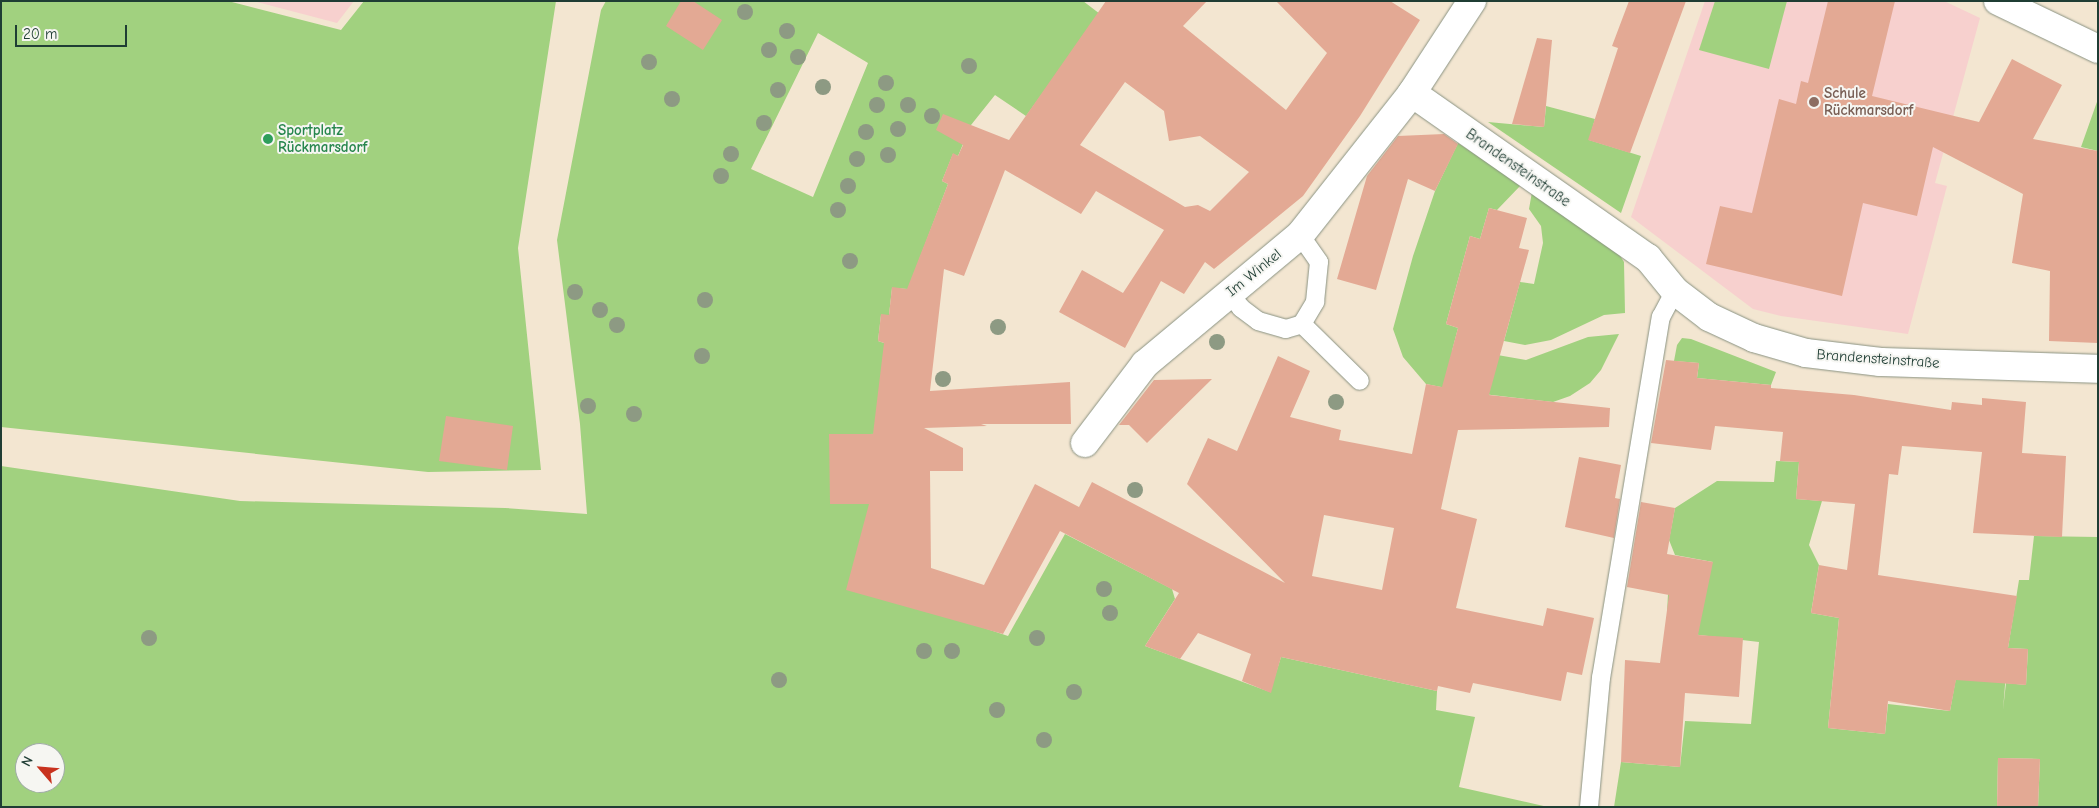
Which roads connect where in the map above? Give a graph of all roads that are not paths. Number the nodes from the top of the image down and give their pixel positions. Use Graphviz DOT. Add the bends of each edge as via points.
graph roads {
  1 [pos="1472,1"];
  2 [pos="1998,1"];
  3 [pos="2098,49"];
  4 [pos="1412,93"];
  5 [pos="1300,235"];
  6 [pos="1675,291"];
  7 [pos="1229,293"];
  8 [pos="1302,324"];
  9 [pos="2098,369"];
  10 [pos="1360,381"];
  11 [pos="1085,443"];
  12 [pos="1589,807"];
  1 -- 4 [label="street, Im Winkel"];
  2 -- 3 [label="street"];
  4 -- 5 [label="street, Im Winkel"];
  4 -- 6 [label="street, Brandensteinstraße" via="1648,258"];
  5 -- 7 [label="street, Im Winkel"];
  5 -- 8 [label="lane" via="1319,262 1315,302"];
  6 -- 9 [label="street, Brandensteinstraße" via="1709,317 1754,338 1806,353 1880,362"];
  6 -- 12 [label="lane" via="1661,317 1651,376 1601,678"];
  7 -- 8 [label="lane" via="1258,321 1286,329"];
  7 -- 11 [label="street, Im Winkel" via="1145,364"];
  8 -- 10 [label="lane"];
}
